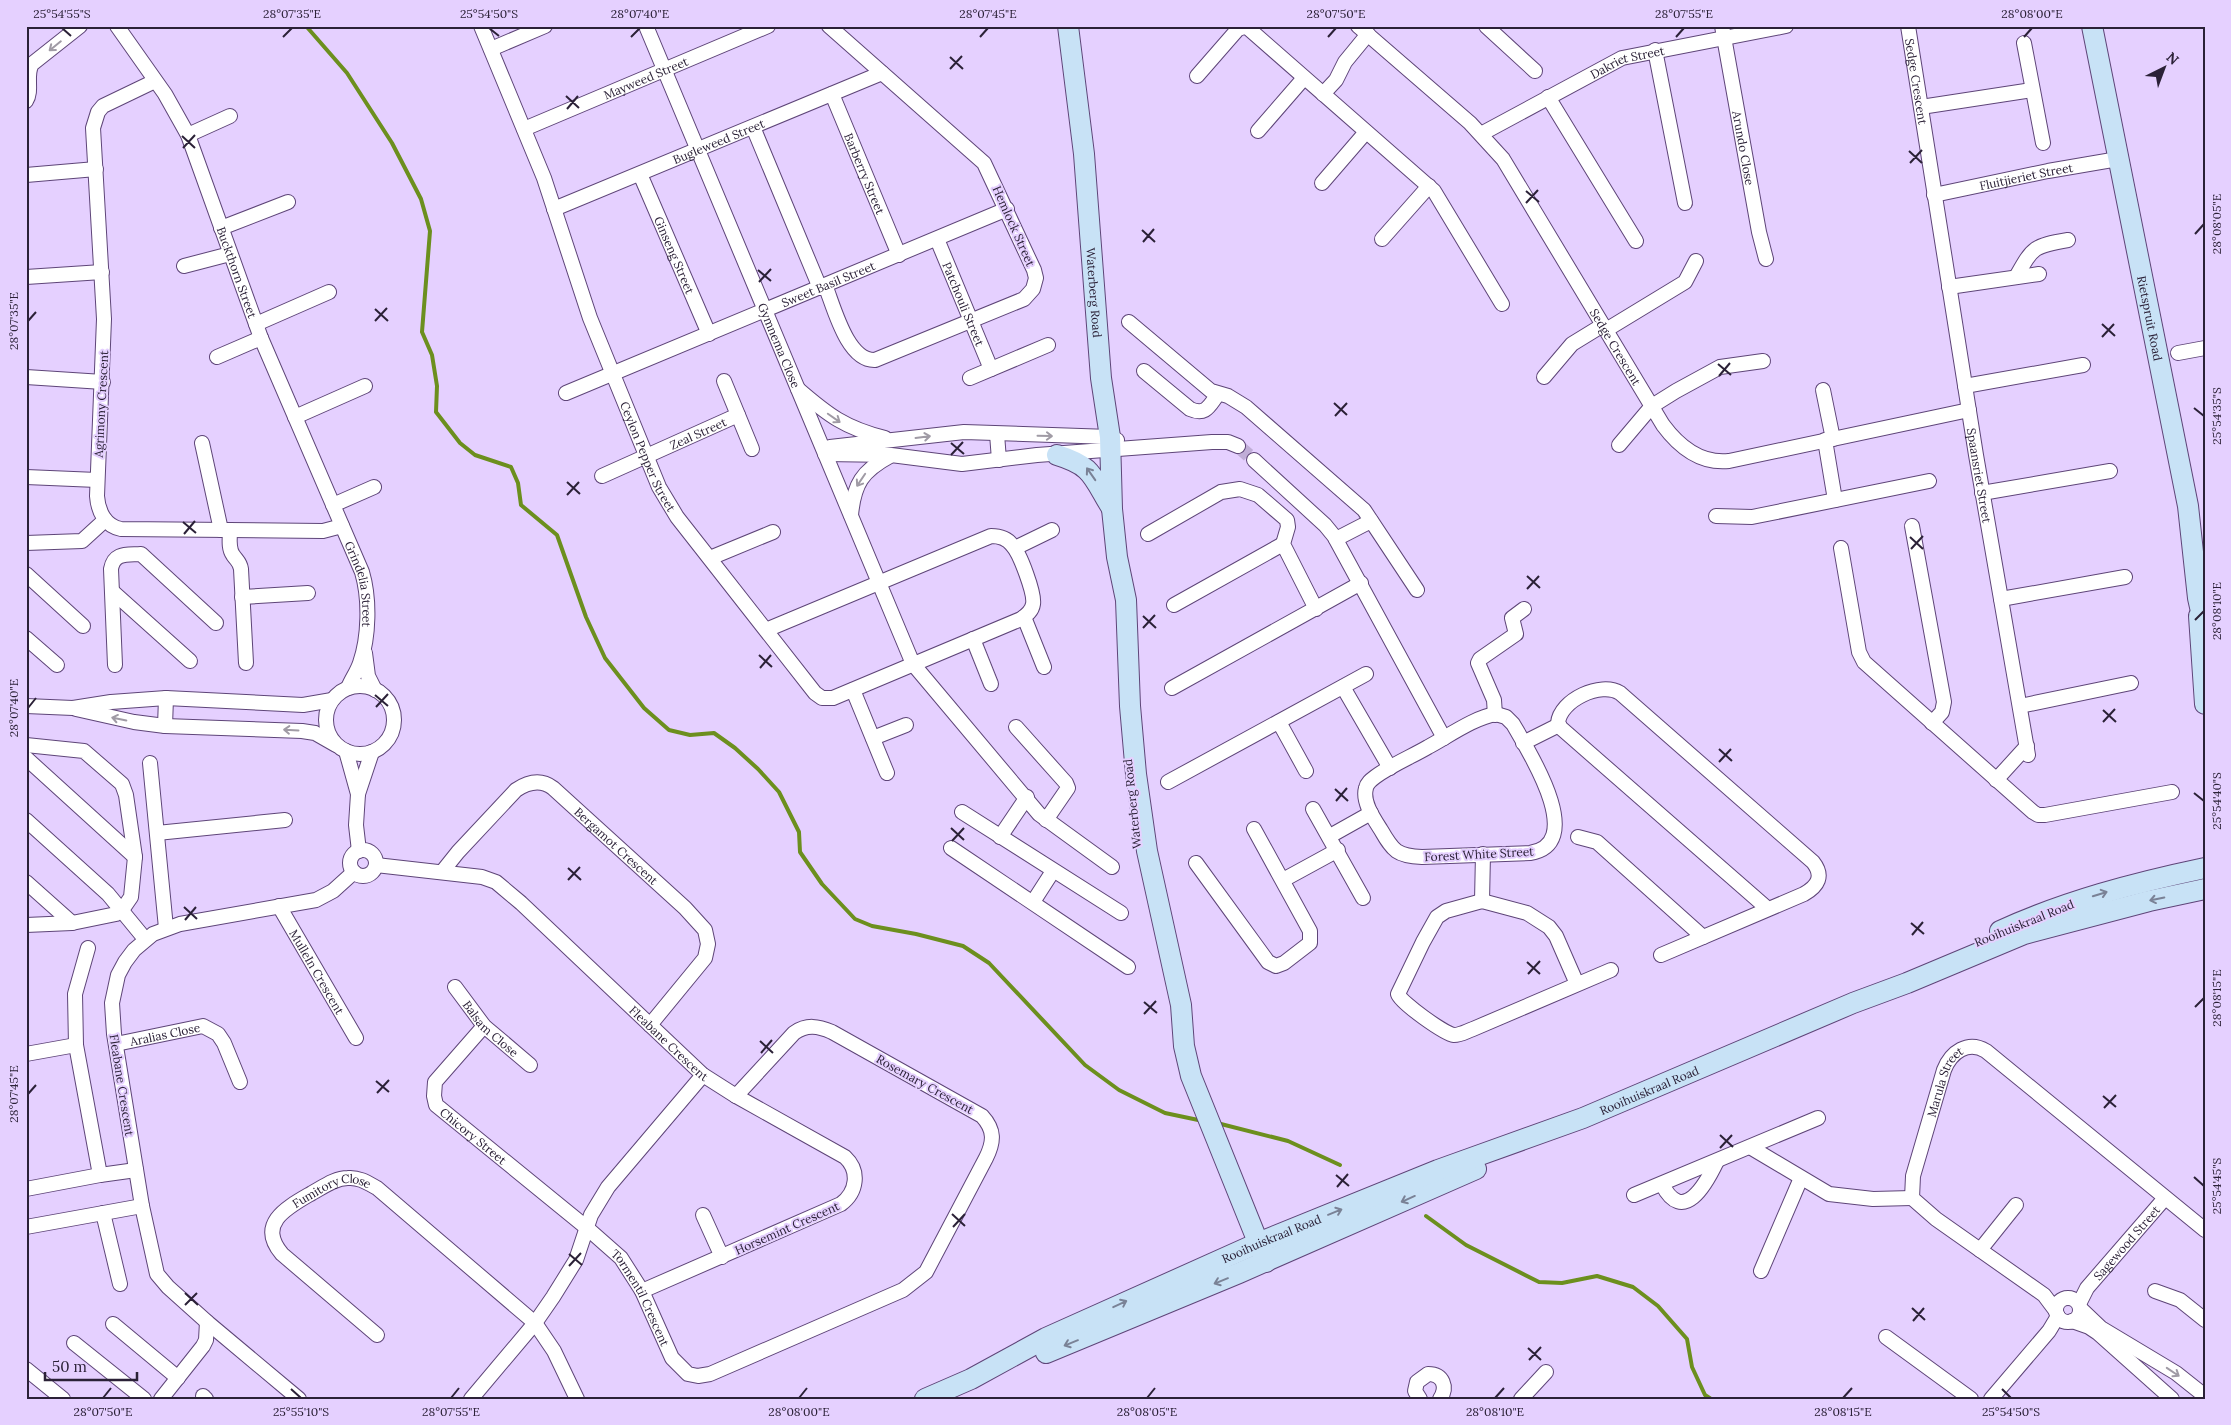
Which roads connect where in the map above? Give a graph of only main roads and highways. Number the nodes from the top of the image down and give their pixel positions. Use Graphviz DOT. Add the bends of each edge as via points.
graph roads {
  1 [pos="1068,26"];
  2 [pos="2092,26"];
  3 [pos="1057,455"];
  4 [pos="1112,509"];
  5 [pos="2202,620"];
  6 [pos="2205,704"];
  7 [pos="2205,868"];
  8 [pos="2205,889"];
  9 [pos="1852,1003"];
  10 [pos="1583,1118"];
  11 [pos="1258,1243"];
  12 [pos="1266,1262"];
  13 [pos="971,1379"];
  14 [pos="925,1399"];
  1 -- 4 [label="main road, Waterberg Road" via="1084,154 1101,378 1110,444"];
  2 -- 5 [label="main road, Rietspruit Road" via="2188,506"];
  4 -- 3 [label="main road, one-way" via="1084,466"];
  4 -- 11 [label="main road, Waterberg Road" via="1126,600 1137,782 1147,851 1181,1005 1184,1046 1200,1104"];
  5 -- 6 [label="main road, Rietspruit Road"];
  9 -- 7 [label="main road, Rooihuiskraal Road, one-way" via="1867,992 2053,908 2131,884"];
  8 -- 9 [label="main road, Rooihuiskraal Road, one-way" via="2024,934"];
  9 -- 10 [label="main road, Rooihuiskraal Road"];
  11 -- 10 [label="main road, Rooihuiskraal Road, one-way" via="1438,1170"];
  10 -- 12 [label="main road, Rooihuiskraal Road, one-way" via="1544,1141"];
  11 -- 12 [label="main road, Waterberg Road"];
  13 -- 11 [label="main road, Rooihuiskraal Road, one-way" via="1046,1338"];
  12 -- 13 [label="main road, Rooihuiskraal Road, one-way" via="1134,1318"];
  13 -- 14 [label="main road, Rooihuiskraal Road"];
}
